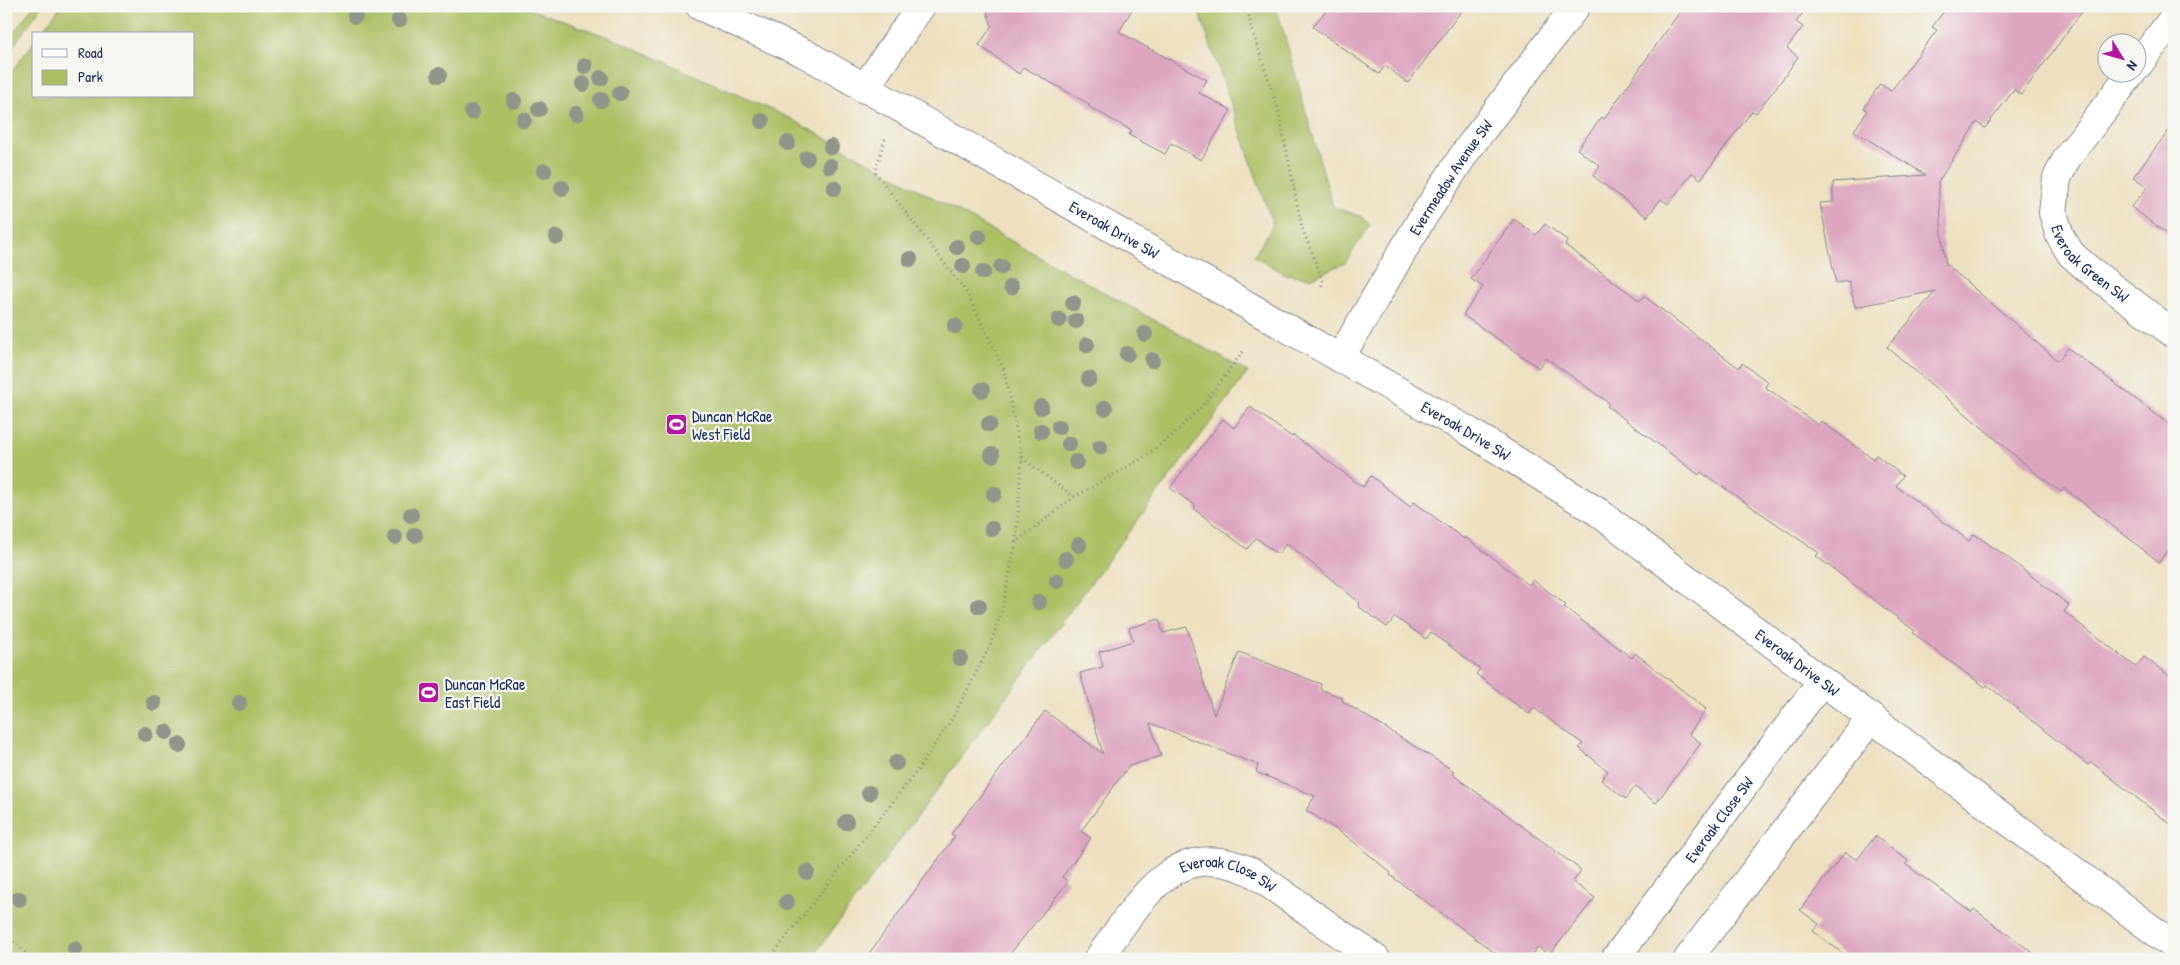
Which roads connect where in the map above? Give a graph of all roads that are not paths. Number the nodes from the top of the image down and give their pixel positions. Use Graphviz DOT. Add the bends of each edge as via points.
graph roads {
  1 [pos="700,6"];
  2 [pos="921,6"];
  3 [pos="1576,6"];
  4 [pos="2174,17"];
  5 [pos="2148,52"];
  6 [pos="2124,82"];
  7 [pos="864,89"];
  8 [pos="2174,334"];
  9 [pos="1340,358"];
  10 [pos="1822,682"];
  11 [pos="1871,718"];
  12 [pos="2174,946"];
  13 [pos="1098,959"];
  14 [pos="1376,959"];
  15 [pos="1615,959"];
  16 [pos="1688,959"];
  1 -- 7 [label="street, Everoak Drive SW" via="804,53"];
  2 -- 7 [label="street"];
  3 -- 9 [label="street, Evermeadow Avenue SW" via="1468,150 1426,212"];
  4 -- 5 [label="street"];
  6 -- 8 [label="street, Everoak Green SW" via="2067,158 2056,178 2053,213 2060,236 2071,254"];
  7 -- 9 [label="street, Everoak Drive SW"];
  9 -- 10 [label="street, Everoak Drive SW" via="1470,432 1598,512"];
  10 -- 11 [label="street, Everoak Drive SW"];
  10 -- 15 [label="street, Everoak Close SW"];
  11 -- 12 [label="street, Everoak Drive SW"];
  11 -- 16 [label="street"];
  13 -- 14 [label="street, Everoak Close SW" via="1148,892 1174,869 1214,860 1233,862 1252,872"];
}
